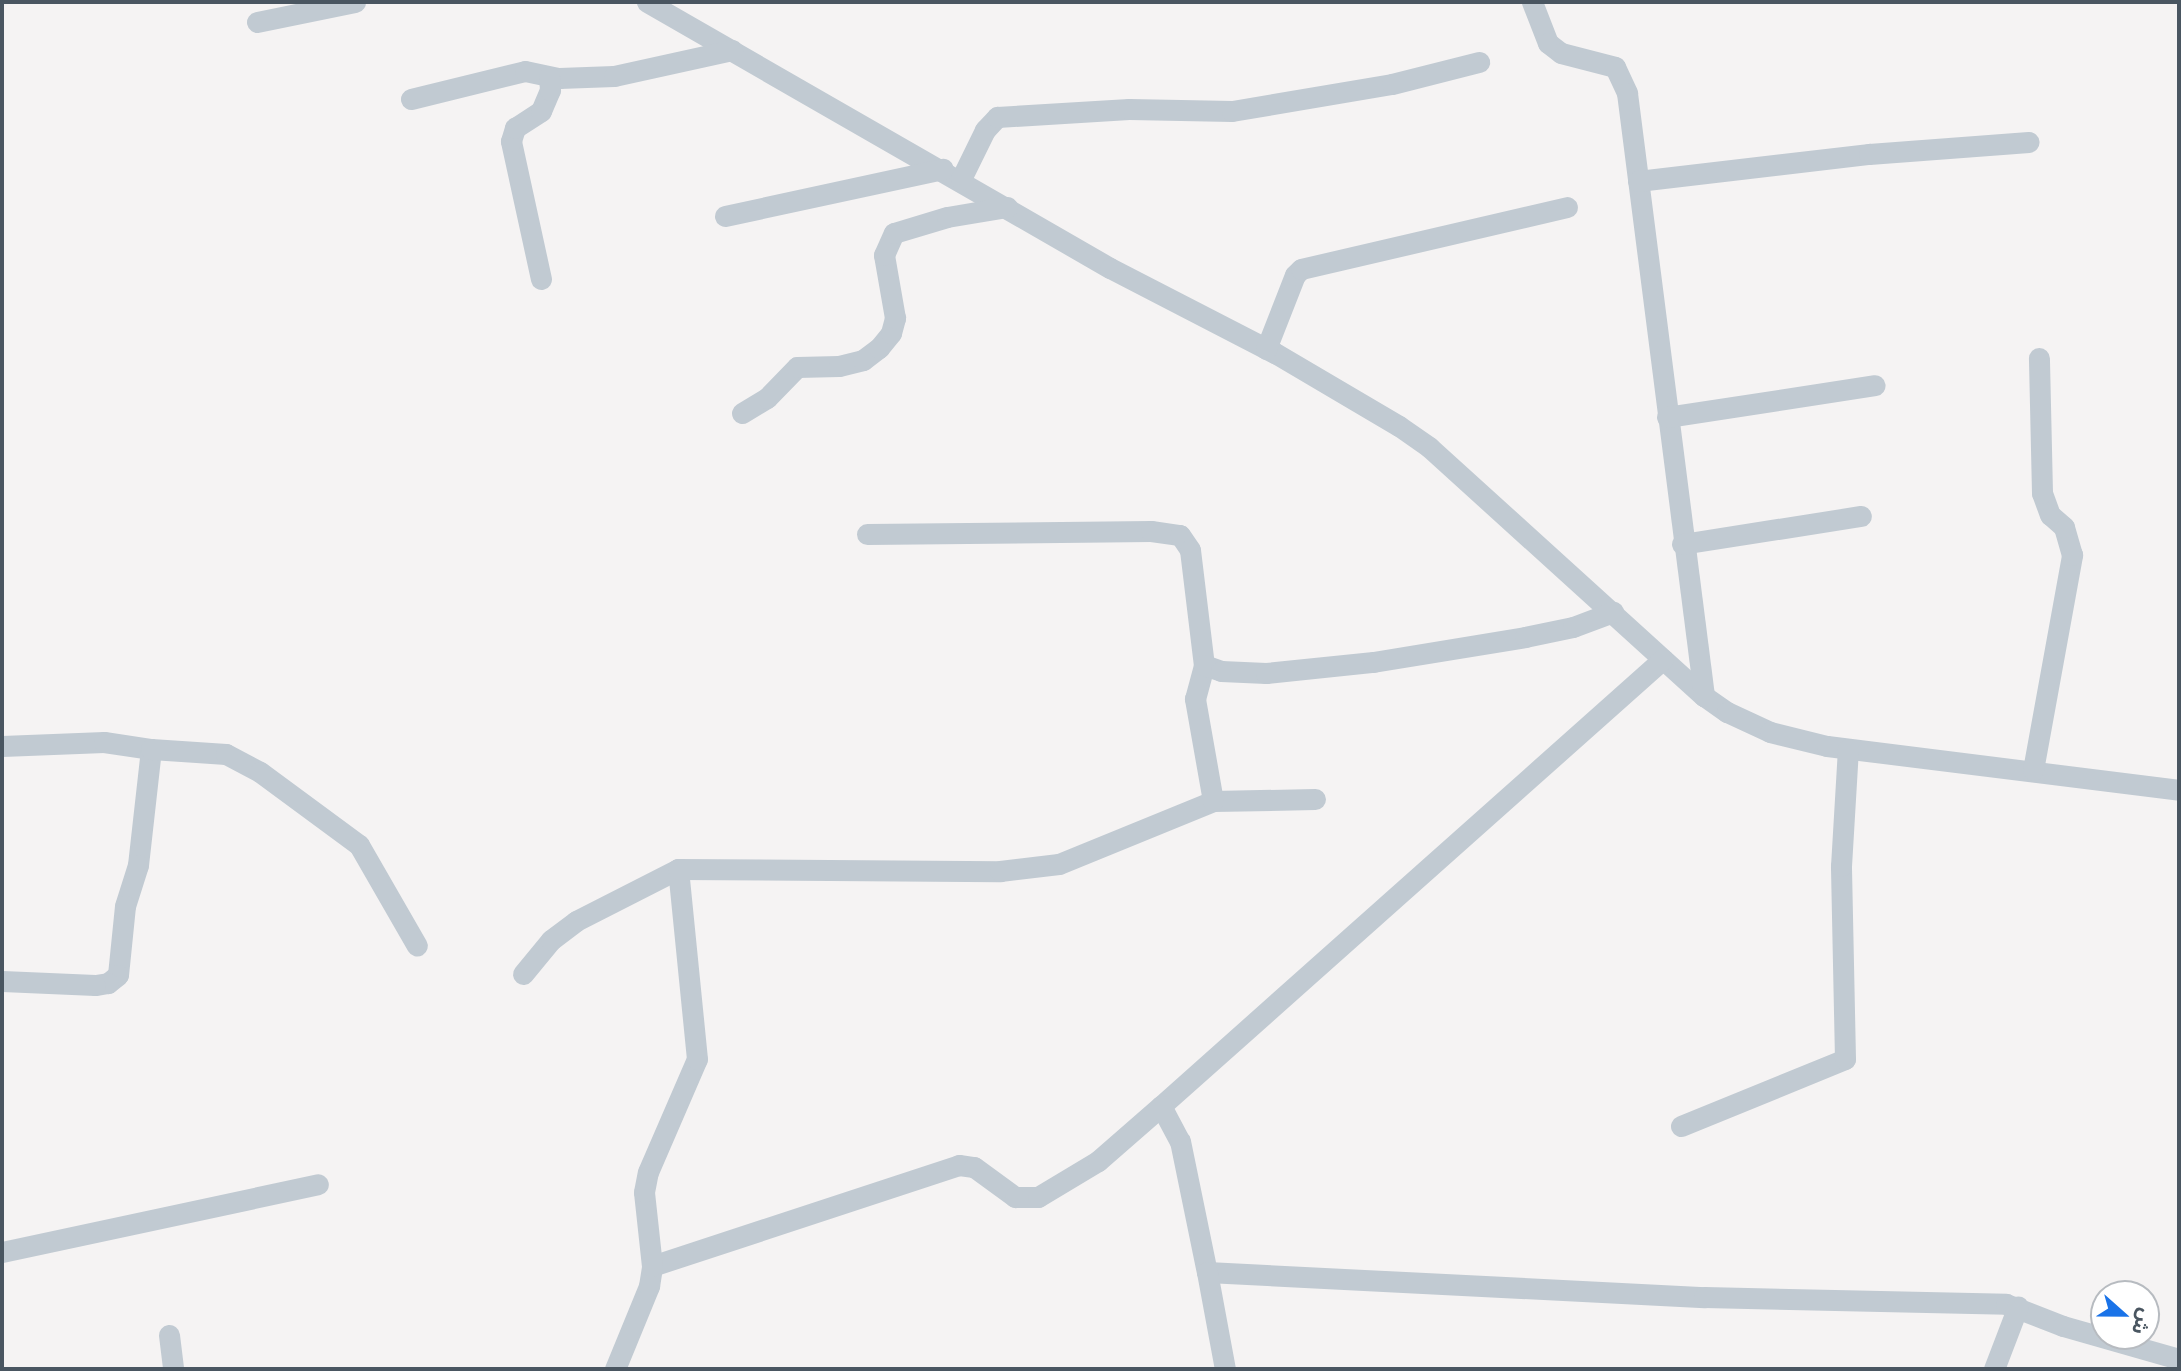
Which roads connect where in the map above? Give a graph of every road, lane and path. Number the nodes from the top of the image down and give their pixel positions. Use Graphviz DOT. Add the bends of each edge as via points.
graph roads {
  1 [pos="355,2"];
  2 [pos="647,2"];
  3 [pos="1532,2"];
  4 [pos="257,22"];
  5 [pos="732,50"];
  6 [pos="1479,62"];
  7 [pos="549,78"];
  8 [pos="411,99"];
  9 [pos="2029,142"];
  10 [pos="952,174"];
  11 [pos="1638,181"];
  12 [pos="1007,207"];
  13 [pos="1567,207"];
  14 [pos="725,216"];
  15 [pos="541,279"];
  16 [pos="1266,349"];
  17 [pos="2039,358"];
  18 [pos="1875,384"];
  19 [pos="742,413"];
  20 [pos="1667,417"];
  21 [pos="1861,516"];
  22 [pos="867,534"];
  23 [pos="1682,544"];
  24 [pos="1613,612"];
  25 [pos="1663,659"];
  26 [pos="1204,665"];
  27 [pos="1704,696"];
  28 [pos="2,746"];
  29 [pos="1848,749"];
  30 [pos="150,750"];
  31 [pos="2034,770"];
  32 [pos="2179,790"];
  33 [pos="1315,799"];
  34 [pos="1213,801"];
  35 [pos="678,869"];
  36 [pos="417,946"];
  37 [pos="523,974"];
  38 [pos="2,981"];
  39 [pos="1161,1106"];
  40 [pos="1681,1126"];
  41 [pos="318,1184"];
  42 [pos="2,1252"];
  43 [pos="652,1266"];
  44 [pos="1207,1272"];
  45 [pos="2018,1306"];
  46 [pos="169,1335"];
  47 [pos="2179,1359"];
  48 [pos="173,1369"];
  49 [pos="615,1369"];
  50 [pos="1225,1369"];
  51 [pos="1994,1369"];
  1 -- 4 [label="street"];
  2 -- 5 [label="street"];
  3 -- 11 [label="street" via="1548,43 1561,53 1615,67 1621,75"];
  5 -- 7 [label="street" via="614,76"];
  5 -- 10 [label="street"];
  6 -- 10 [label="street" via="1392,84 1232,111 1129,109 997,117"];
  7 -- 8 [label="street" via="524,71"];
  7 -- 15 [label="street" via="550,90 541,111 515,128 511,141"];
  9 -- 11 [label="street" via="1869,154"];
  10 -- 12 [label="street"];
  10 -- 14 [label="street"];
  11 -- 20 [label="street"];
  12 -- 16 [label="street"];
  12 -- 19 [label="street" via="947,217 894,233 884,256 895,318 891,333 879,348 863,360 839,366 797,367 767,398"];
  13 -- 16 [label="street" via="1301,269"];
  16 -- 24 [label="street" via="1429,447"];
  17 -- 31 [label="street" via="2042,493 2050,515 2063,527 2072,555"];
  18 -- 20 [label="street"];
  20 -- 23 [label="street"];
  21 -- 23 [label="street"];
  22 -- 26 [label="street" via="1151,531 1181,535 1190,550"];
  23 -- 27 [label="street"];
  24 -- 25 [label="street"];
  24 -- 26 [label="street" via="1561,630 1384,660 1266,673 1221,671"];
  25 -- 27 [label="street"];
  25 -- 39 [label="street"];
  26 -- 34 [label="street" via="1195,699"];
  27 -- 29 [label="street" via="1770,732"];
  28 -- 30 [label="street" via="104,742"];
  29 -- 31 [label="street"];
  29 -- 40 [label="street" via="1841,866 1845,1059"];
  30 -- 36 [label="street" via="226,754 260,772 359,845"];
  30 -- 38 [label="street" via="136,878 124,914 118,975 95,985"];
  31 -- 32 [label="street"];
  33 -- 34 [label="street"];
  34 -- 35 [label="street" via="1081,857 1039,868"];
  35 -- 37 [label="street" via="576,922 551,940"];
  35 -- 43 [label="street" via="697,1059 645,1183"];
  39 -- 43 [label="street" via="1098,1161 1038,1197 1015,1197 974,1167 959,1166"];
  39 -- 44 [label="street" via="1180,1141"];
  41 -- 42 [label="street"];
  43 -- 49 [label="street" via="643,1304"];
  44 -- 45 [label="street" via="1704,1297"];
  44 -- 50 [label="street"];
  45 -- 47 [label="street" via="2063,1326"];
  45 -- 51 [label="street"];
  46 -- 48 [label="street"];
}
